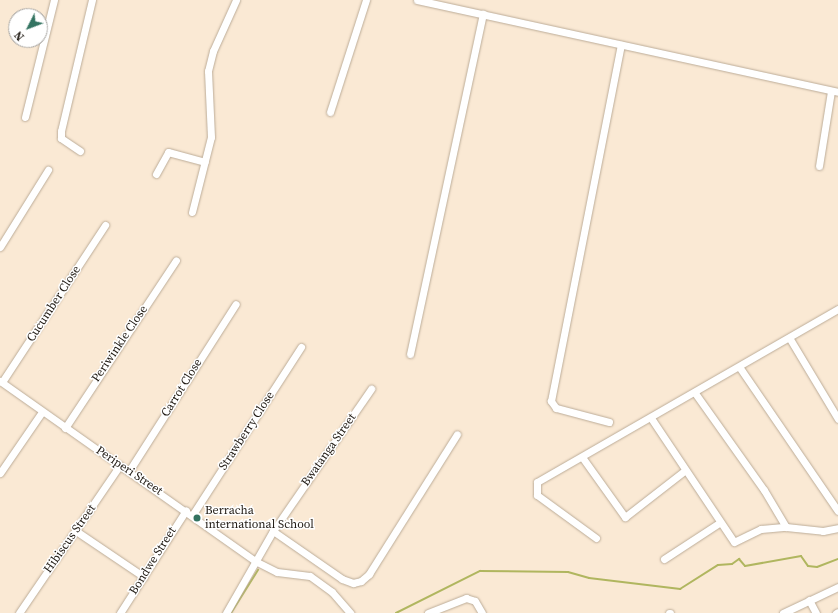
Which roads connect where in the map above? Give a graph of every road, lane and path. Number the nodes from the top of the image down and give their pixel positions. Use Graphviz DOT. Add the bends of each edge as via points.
graph roads {
  1 [pos="54,0"];
  2 [pos="92,0"];
  3 [pos="236,0"];
  4 [pos="366,0"];
  5 [pos="417,0"];
  6 [pos="484,14"];
  7 [pos="621,45"];
  8 [pos="835,92"];
  9 [pos="330,112"];
  10 [pos="25,117"];
  11 [pos="80,151"];
  12 [pos="205,162"];
  13 [pos="819,166"];
  14 [pos="48,170"];
  15 [pos="156,174"];
  16 [pos="192,212"];
  17 [pos="105,225"];
  18 [pos="0,246"];
  19 [pos="176,260"];
  20 [pos="236,304"];
  21 [pos="838,309"];
  22 [pos="790,339"];
  23 [pos="301,347"];
  24 [pos="410,354"];
  25 [pos="740,368"];
  26 [pos="1,382"];
  27 [pos="371,389"];
  28 [pos="695,393"];
  29 [pos="42,412"];
  30 [pos="651,418"];
  31 [pos="838,419"];
  32 [pos="609,422"];
  33 [pos="65,428"];
  34 [pos="457,434"];
  35 [pos="582,457"];
  36 [pos="120,465"];
  37 [pos="129,471"];
  38 [pos="684,471"];
  39 [pos="0,473"];
  40 [pos="186,510"];
  41 [pos="838,511"];
  42 [pos="193,514"];
  43 [pos="719,523"];
  44 [pos="786,527"];
  45 [pos="838,528"];
  46 [pos="76,531"];
  47 [pos="273,531"];
  48 [pos="596,538"];
  49 [pos="664,559"];
  50 [pos="257,562"];
  51 [pos="144,577"];
  52 [pos="838,587"];
  53 [pos="809,600"];
  54 [pos="19,613"];
  55 [pos="120,613"];
  56 [pos="226,613"];
  57 [pos="350,613"];
  58 [pos="428,613"];
  59 [pos="482,613"];
  60 [pos="783,613"];
  61 [pos="816,613"];
  1 -- 10 [label="street"];
  2 -- 11 [label="street" via="60,131 61,138"];
  3 -- 12 [label="street" via="213,51 208,71 207,106 211,137"];
  4 -- 9 [label="street"];
  5 -- 6 [label="street"];
  6 -- 7 [label="street"];
  6 -- 24 [label="street"];
  7 -- 8 [label="street"];
  7 -- 32 [label="street" via="552,401 556,408"];
  8 -- 13 [label="street"];
  12 -- 15 [label="street" via="168,152"];
  12 -- 16 [label="street"];
  14 -- 18 [label="street"];
  17 -- 26 [label="street, Cucumber Close"];
  19 -- 33 [label="street, Periwinkle Close"];
  20 -- 37 [label="street, Carrot Close"];
  21 -- 22 [label="street"];
  22 -- 25 [label="street"];
  22 -- 31 [label="street"];
  23 -- 42 [label="street, Strawberry Close"];
  25 -- 28 [label="street"];
  25 -- 41 [label="street"];
  26 -- 29 [label="street, Periperi Street"];
  27 -- 47 [label="street, Bwatanga Street"];
  28 -- 30 [label="street"];
  28 -- 44 [label="street" via="764,490"];
  29 -- 33 [label="street, Periperi Street"];
  29 -- 39 [label="street"];
  30 -- 35 [label="street"];
  30 -- 38 [label="street"];
  33 -- 36 [label="street, Periperi Street"];
  34 -- 47 [label="street" via="369,574 361,581 353,583 342,579"];
  35 -- 38 [label="street" via="625,517"];
  35 -- 48 [label="street" via="537,482 535,489 538,495"];
  36 -- 37 [label="street, Periperi Street"];
  36 -- 46 [label="street, Hibiscus Street"];
  37 -- 40 [label="street, Periperi Street"];
  38 -- 43 [label="street"];
  40 -- 42 [label="street, Periperi Street"];
  40 -- 51 [label="street, Bondwe Street"];
  42 -- 50 [label="street, Periperi Street"];
  43 -- 44 [label="street" via="734,542 761,529"];
  43 -- 49 [label="street"];
  44 -- 45 [label="street" via="823,531"];
  46 -- 51 [label="street"];
  46 -- 54 [label="street, Hibiscus Street"];
  47 -- 50 [label="street, Bwatanga Street"];
  50 -- 56 [label="street, Bwatanga Street"];
  50 -- 57 [label="street, Periperi Street" via="277,572 310,576 332,592"];
  51 -- 55 [label="street, Bondwe Street"];
  52 -- 53 [label="street"];
  53 -- 60 [label="street"];
  53 -- 61 [label="street"];
  58 -- 59 [label="street" via="466,598 474,601"];
}
